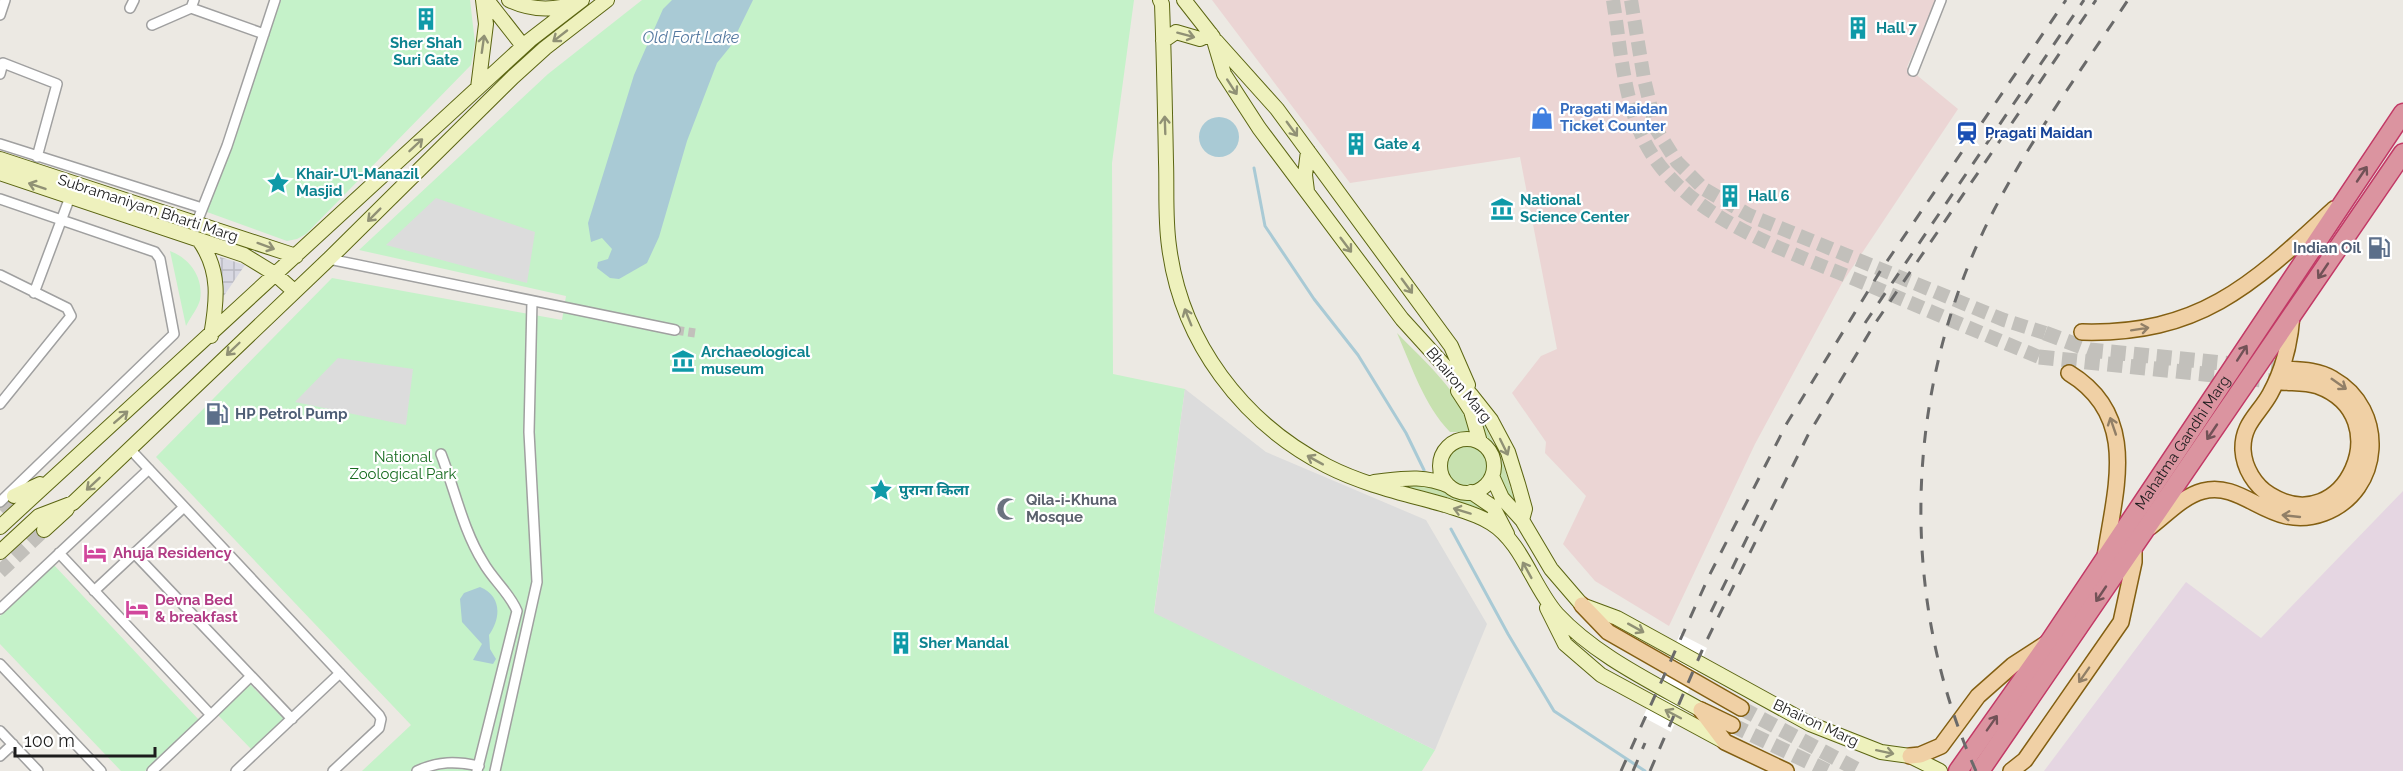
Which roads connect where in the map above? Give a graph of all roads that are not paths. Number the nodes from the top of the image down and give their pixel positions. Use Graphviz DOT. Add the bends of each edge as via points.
graph roads {
  1 [pos="5,0"];
  2 [pos="275,0"];
  3 [pos="483,0"];
  4 [pos="487,0"];
  5 [pos="498,0"];
  6 [pos="509,0"];
  7 [pos="582,0"];
  8 [pos="607,0"];
  9 [pos="1177,0"];
  10 [pos="1184,0"];
  11 [pos="1941,0"];
  12 [pos="1161,2"];
  13 [pos="193,4"];
  14 [pos="0,15"];
  15 [pos="152,26"];
  16 [pos="515,29"];
  17 [pos="264,34"];
  18 [pos="1212,36"];
  19 [pos="1163,42"];
  20 [pos="527,43"];
  21 [pos="2,60"];
  22 [pos="1913,71"];
  23 [pos="0,74"];
  24 [pos="478,88"];
  25 [pos="2403,113"];
  26 [pos="0,144"];
  27 [pos="1308,151"];
  28 [pos="2403,153"];
  29 [pos="37,157"];
  30 [pos="0,159"];
  31 [pos="0,173"];
  32 [pos="1307,192"];
  33 [pos="70,197"];
  34 [pos="2346,198"];
  35 [pos="0,199"];
  36 [pos="202,208"];
  37 [pos="62,220"];
  38 [pos="195,234"];
  39 [pos="296,256"];
  40 [pos="329,259"];
  41 [pos="275,274"];
  42 [pos="312,274"];
  43 [pos="0,275"];
  44 [pos="294,291"];
  45 [pos="34,293"];
  46 [pos="532,301"];
  47 [pos="2292,315"];
  48 [pos="675,330"];
  49 [pos="2082,332"];
  50 [pos="211,336"];
  51 [pos="1438,358"];
  52 [pos="2069,373"];
  53 [pos="1472,396"];
  54 [pos="0,404"];
  55 [pos="1480,442"];
  56 [pos="130,449"];
  57 [pos="441,454"];
  58 [pos="149,469"];
  59 [pos="1492,476"];
  60 [pos="53,478"];
  61 [pos="1369,483"];
  62 [pos="1450,486"];
  63 [pos="1472,492"];
  64 [pos="15,496"];
  65 [pos="0,502"];
  66 [pos="73,503"];
  67 [pos="184,507"];
  68 [pos="1525,525"];
  69 [pos="0,527"];
  70 [pos="44,530"];
  71 [pos="2139,539"];
  72 [pos="1510,541"];
  73 [pos="0,552"];
  74 [pos="59,553"];
  75 [pos="134,553"];
  76 [pos="2104,559"];
  77 [pos="94,591"];
  78 [pos="1544,599"];
  79 [pos="1582,605"];
  80 [pos="0,609"];
  81 [pos="2050,641"];
  82 [pos="0,664"];
  83 [pos="8,672"];
  84 [pos="340,673"];
  85 [pos="250,677"];
  86 [pos="0,680"];
  87 [pos="1741,708"];
  88 [pos="1701,710"];
  89 [pos="211,715"];
  90 [pos="292,719"];
  91 [pos="1732,725"];
  92 [pos="0,730"];
  93 [pos="1725,742"];
  94 [pos="13,744"];
  95 [pos="0,756"];
  96 [pos="1910,756"];
  97 [pos="478,768"];
  98 [pos="38,771"];
  99 [pos="101,771"];
  100 [pos="152,771"];
  101 [pos="236,771"];
  102 [pos="333,771"];
  103 [pos="417,771"];
  104 [pos="495,771"];
  105 [pos="1786,771"];
  106 [pos="1940,771"];
  107 [pos="1958,771"];
  108 [pos="1980,771"];
  109 [pos="2011,771"];
  1 -- 14 [label="street"];
  2 -- 17 [label="street"];
  24 -- 3 [label="main road, one-way" via="486,24"];
  4 -- 16 [label="main road"];
  5 -- 16 [label="main road"];
  6 -- 7 [label="main road" via="536,9"];
  7 -- 20 [label="main road"];
  8 -- 40 [label="main road, one-way" via="513,77"];
  9 -- 12 [label="main road" via="1171,8"];
  10 -- 18 [label="main road, Bhairon Marg"];
  11 -- 22 [label="street"];
  12 -- 19 [label="main road"];
  13 -- 15 [label="street"];
  13 -- 17 [label="street"];
  16 -- 20 [label="main road"];
  17 -- 36 [label="street"];
  19 -- 18 [label="main road, one-way" via="1176,32 1200,39"];
  18 -- 27 [label="main road, one-way" via="1260,88"];
  18 -- 32 [label="main road, Bhairon Marg, one-way" via="1224,74"];
  61 -- 19 [label="main road, one-way" via="1314,459 1265,425 1224,381 1192,327 1172,268 1167,227"];
  20 -- 24 [label="main road"];
  21 -- 23 [label="street"];
  21 -- 29 [label="street" via="57,84"];
  39 -- 24 [label="main road, one-way"];
  34 -- 25 [label="highway, Mahatma Gandhi Marg, one-way"];
  26 -- 29 [label="street"];
  27 -- 32 [label="main road"];
  27 -- 53 [label="main road, one-way" via="1451,346"];
  28 -- 47 [label="highway, Mahatma Gandhi Marg, one-way"];
  29 -- 36 [label="street"];
  30 -- 38 [label="main road, Subramaniyam Bharti Marg"];
  33 -- 31 [label="main road, Subramaniyam Bharti Marg, one-way"];
  32 -- 51 [label="main road, Bhairon Marg, one-way" via="1402,319"];
  33 -- 37 [label="street"];
  33 -- 38 [label="main road, Subramaniyam Bharti Marg"];
  49 -- 34 [label="main road, one-way" via="2140,329 2179,320 2213,306 2270,268"];
  76 -- 34 [label="highway, Mahatma Gandhi Marg, one-way"];
  35 -- 37 [label="street"];
  36 -- 38 [label="street"];
  37 -- 45 [label="street"];
  37 -- 65 [label="street" via="155,252 160,259 174,337"];
  38 -- 39 [label="main road, Subramaniyam Bharti Marg, one-way"];
  38 -- 41 [label="main road, Subramaniyam Bharti Marg" via="254,260"];
  38 -- 50 [label="main road" via="208,254 217,285"];
  39 -- 41 [label="main road"];
  39 -- 42 [label="main road"];
  40 -- 42 [label="main road"];
  40 -- 46 [label="street"];
  41 -- 44 [label="main road, Subramaniyam Bharti Marg"];
  41 -- 50 [label="main road"];
  42 -- 44 [label="main road"];
  43 -- 45 [label="street"];
  44 -- 56 [label="main road, one-way"];
  45 -- 54 [label="street" via="67,308 71,316"];
  46 -- 48 [label="street"];
  46 -- 104 [label="street" via="529,432 537,582"];
  47 -- 71 [label="highway, Mahatma Gandhi Marg, one-way"];
  47 -- 71 [label="main road, one-way" via="2289,346 2270,395 2248,422 2244,455 2253,478 2271,496 2295,504 2319,502 2340,489 2355,467 2359,440 2355,422 2346,406 2325,389 2283,376 2307,370 2325,375 2349,391 2369,425 2369,465 2355,491 2332,509 2303,518 2273,513 2230,492 2202,491 2188,497"];
  60 -- 50 [label="main road, one-way"];
  51 -- 53 [label="main road, Bhairon Marg"];
  51 -- 55 [label="main road" via="1472,411"];
  76 -- 52 [label="main road, one-way" via="2116,484 2117,441 2102,402"];
  53 -- 68 [label="main road, Bhairon Marg, one-way" via="1491,420 1508,452 1525,509"];
  55 -- 59 [label="main road" via="1491,454"];
  55 -- 62 [label="main road" via="1458,440 1445,450 1440,471"];
  56 -- 58 [label="street"];
  56 -- 66 [label="main road, one-way"];
  57 -- 97 [label="street" via="469,535 517,611"];
  58 -- 67 [label="street"];
  58 -- 74 [label="street"];
  59 -- 63 [label="main road" via="1482,488"];
  59 -- 68 [label="main road" via="1502,498"];
  60 -- 64 [label="main road"];
  60 -- 69 [label="main road"];
  61 -- 62 [label="main road" via="1413,477"];
  72 -- 61 [label="main road, one-way" via="1492,523 1477,516"];
  62 -- 63 [label="main road" via="1460,492"];
  63 -- 72 [label="main road" via="1493,507"];
  66 -- 70 [label="main road"];
  66 -- 73 [label="main road" via="39,516"];
  67 -- 75 [label="street"];
  67 -- 84 [label="street"];
  68 -- 72 [label="main road"];
  68 -- 79 [label="main road, Bhairon Marg" via="1551,568"];
  71 -- 108 [label="highway, Mahatma Gandhi Marg, one-way"];
  71 -- 109 [label="main road, one-way" via="2121,622 2025,760"];
  78 -- 72 [label="main road, one-way"];
  74 -- 77 [label="street"];
  74 -- 80 [label="street"];
  75 -- 77 [label="street"];
  75 -- 85 [label="street"];
  76 -- 81 [label="highway, Mahatma Gandhi Marg"];
  77 -- 89 [label="street"];
  78 -- 88 [label="main road" via="1568,625 1608,656"];
  93 -- 78 [label="main road, one-way" via="1601,675 1565,644"];
  79 -- 87 [label="main road" via="1608,632"];
  79 -- 96 [label="main road, Bhairon Marg, one-way" via="1617,618 1810,724 1881,752"];
  81 -- 96 [label="main road" via="2013,665 1978,696 1941,746"];
  107 -- 81 [label="highway, Mahatma Gandhi Marg, one-way"];
  82 -- 83 [label="street"];
  83 -- 86 [label="street"];
  83 -- 99 [label="street"];
  84 -- 90 [label="street"];
  84 -- 102 [label="street" via="381,719 379,728"];
  85 -- 89 [label="street"];
  85 -- 90 [label="street"];
  88 -- 91 [label="main road"];
  88 -- 93 [label="main road"];
  89 -- 100 [label="street"];
  90 -- 101 [label="street"];
  92 -- 94 [label="street"];
  93 -- 105 [label="main road"];
  94 -- 95 [label="street"];
  94 -- 98 [label="street"];
  96 -- 106 [label="main road, Bhairon Marg"];
  97 -- 103 [label="street" via="457,761"];
}
